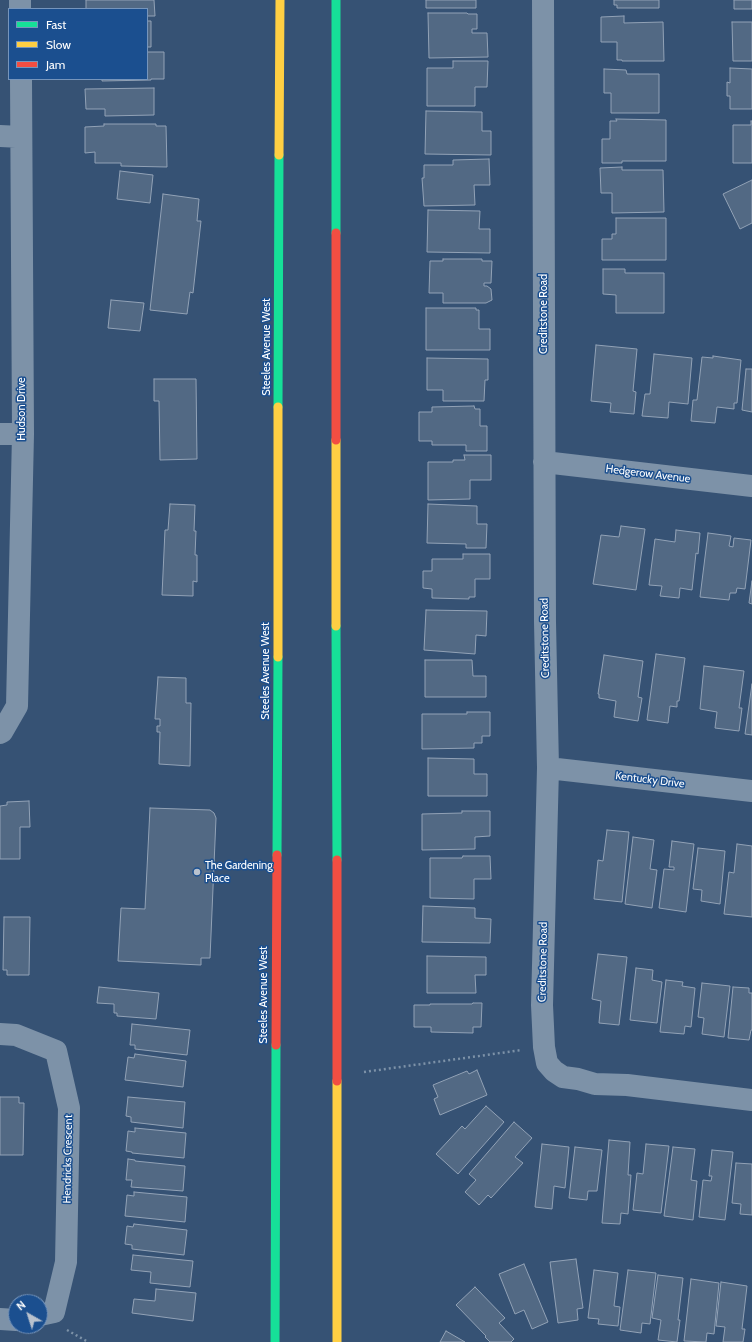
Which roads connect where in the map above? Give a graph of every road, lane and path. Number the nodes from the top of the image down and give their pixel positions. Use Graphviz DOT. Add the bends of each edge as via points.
graph roads {
  1 [pos="280,0"];
  2 [pos="336,0"];
  3 [pos="543,0"];
  4 [pos="21,80"];
  5 [pos="10,137"];
  6 [pos="0,434"];
  7 [pos="23,434"];
  8 [pos="544,462"];
  9 [pos="752,486"];
  10 [pos="0,732"];
  11 [pos="548,768"];
  12 [pos="752,791"];
  13 [pos="0,1034"];
  14 [pos="544,1047"];
  15 [pos="364,1072"];
  16 [pos="752,1100"];
  17 [pos="48,1313"];
  18 [pos="275,1342"];
  19 [pos="337,1342"];
  1 -- 18 [label="main road, Steeles Avenue West"];
  2 -- 19 [label="main road"];
  3 -- 8 [label="street, Creditstone Road"];
  4 -- 5 [label="street, Hudson Drive"];
  5 -- 7 [label="street, Hudson Drive"];
  6 -- 7 [label="street"];
  7 -- 10 [label="street, Hudson Drive" via="17,706"];
  8 -- 9 [label="street, Hedgerow Avenue"];
  8 -- 11 [label="street, Creditstone Road"];
  11 -- 12 [label="street, Kentucky Drive"];
  11 -- 14 [label="street, Creditstone Road" via="542,1004"];
  13 -- 17 [label="street, Hendricks Crescent" via="16,1035 56,1051 69,1108 66,1262 54,1312"];
  14 -- 15 [label="path"];
  14 -- 16 [label="street, Creditstone Road" via="547,1063 563,1077 594,1084 627,1085"];
}
